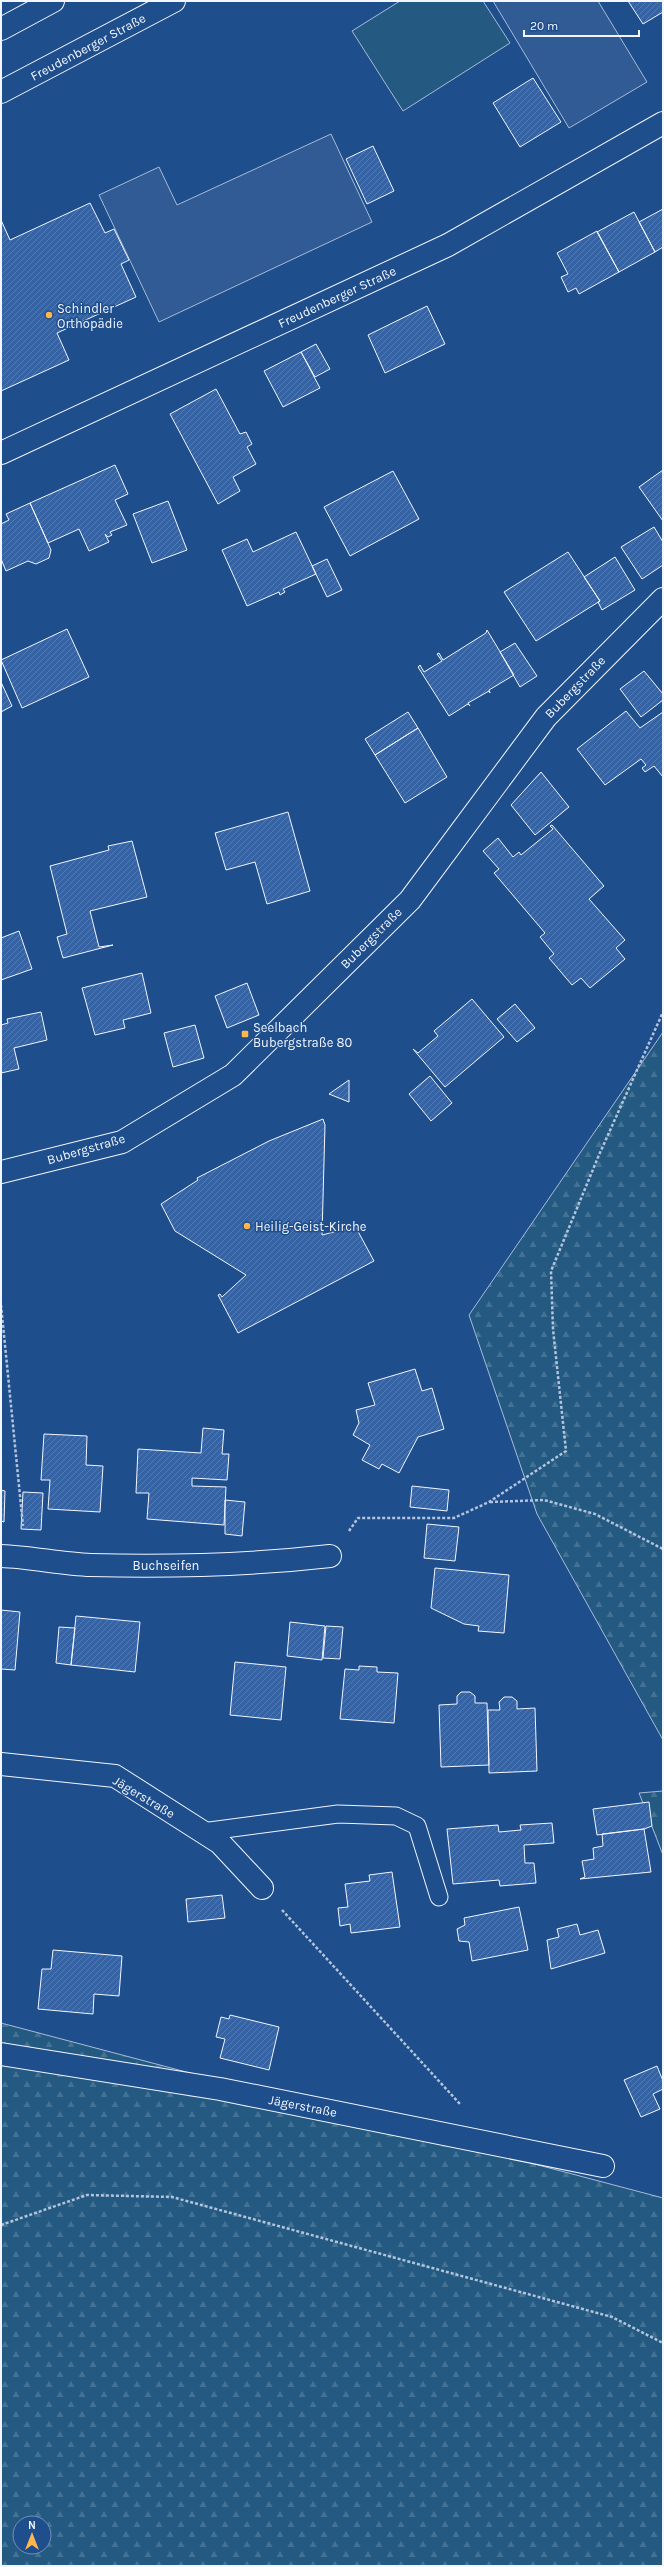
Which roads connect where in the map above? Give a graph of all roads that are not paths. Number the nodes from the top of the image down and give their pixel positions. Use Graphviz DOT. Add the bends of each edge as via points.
graph roads {
  1 [pos="53,1"];
  2 [pos="174,1"];
  3 [pos="1,29"];
  4 [pos="1,92"];
  5 [pos="663,123"];
  6 [pos="1,453"];
  7 [pos="663,599"];
  8 [pos="1,1172"];
  9 [pos="1,1556"];
  10 [pos="330,1556"];
  11 [pos="1,1764"];
  12 [pos="202,1832"];
  13 [pos="262,1888"];
  14 [pos="439,1897"];
  15 [pos="1,2054"];
  16 [pos="603,2166"];
  1 -- 3 [label="street"];
  2 -- 4 [label="street, Freudenberger Straße"];
  5 -- 6 [label="street, Freudenberger Straße" via="448,245"];
  7 -- 8 [label="street, Bubergstraße" via="546,717 410,900 234,1074 122,1142"];
  9 -- 10 [label="street, Buchseifen" via="90,1565 256,1564"];
  11 -- 12 [label="street, Jägerstraße" via="115,1776"];
  12 -- 13 [label="street, Jägerstraße" via="220,1843"];
  12 -- 14 [label="lane" via="338,1814 396,1816 417,1826"];
  15 -- 16 [label="street, Jägerstraße" via="220,2089"];
}
